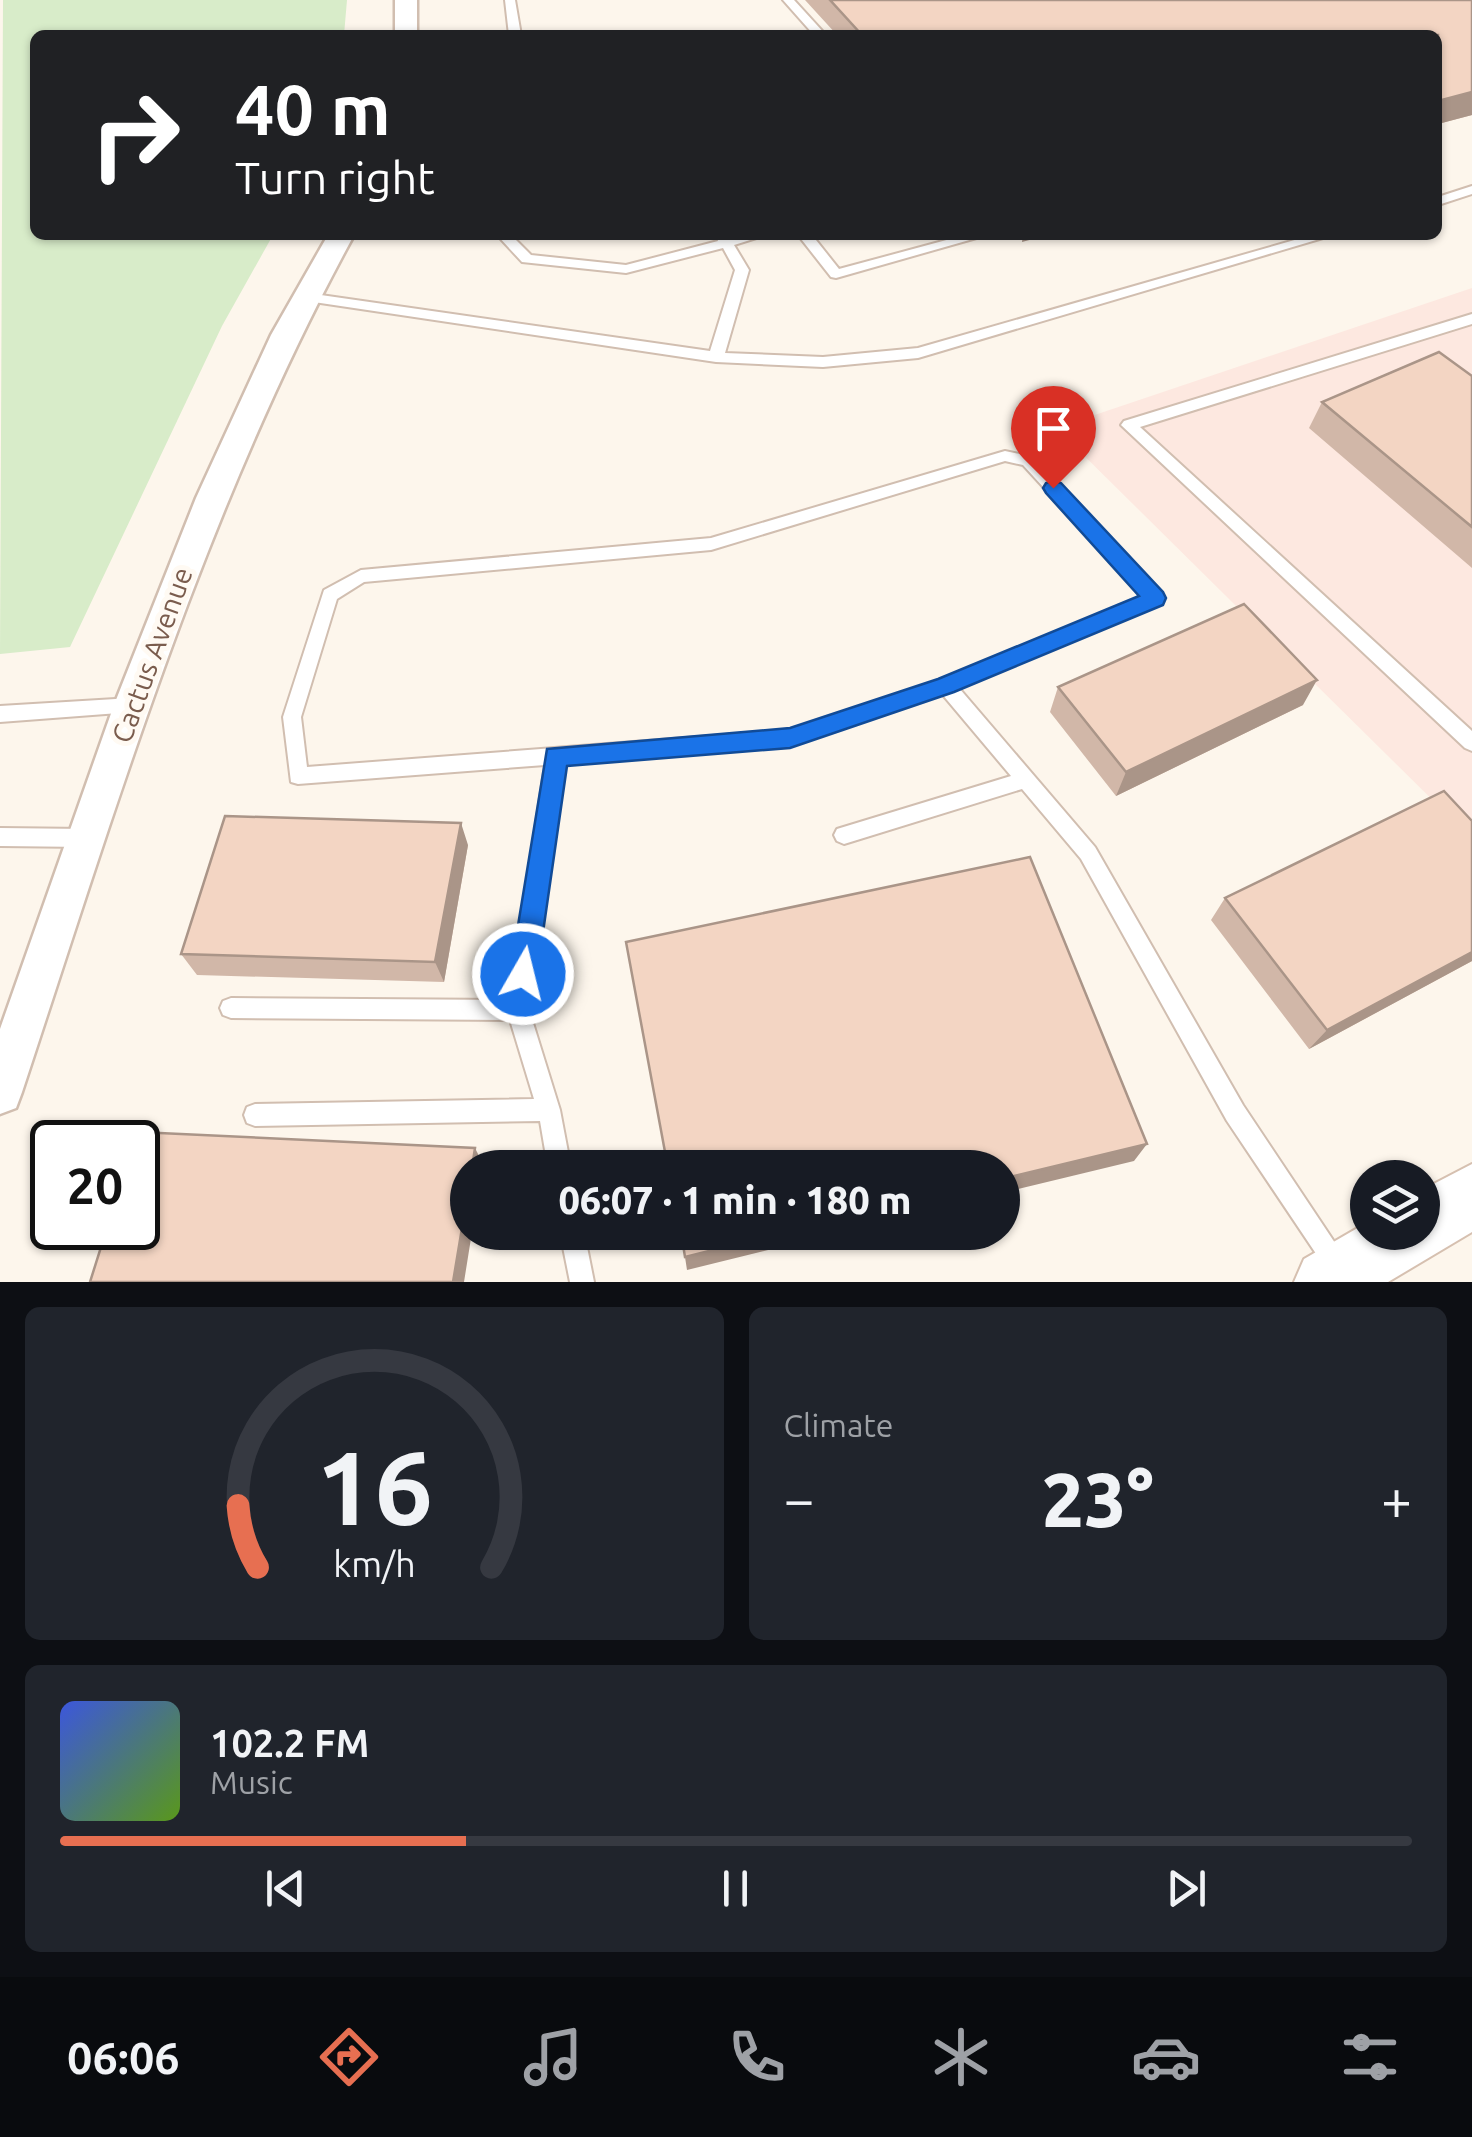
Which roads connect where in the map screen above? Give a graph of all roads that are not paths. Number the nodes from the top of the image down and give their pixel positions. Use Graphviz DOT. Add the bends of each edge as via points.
graph roads {
  1 [pos="406,0"];
  2 [pos="510,0"];
  3 [pos="788,0"];
  4 [pos="406,30"];
  5 [pos="513,30"];
  6 [pos="815,30"];
  7 [pos="1472,190"];
  8 [pos="1442,200"];
  9 [pos="338,240"];
  10 [pos="506,240"];
  11 [pos="724,240"];
  12 [pos="809,240"];
  13 [pos="962,240"];
  14 [pos="1309,240"];
  15 [pos="307,297"];
  16 [pos="1472,319"];
  17 [pos="716,356"];
  18 [pos="946,686"];
  19 [pos="132,704"];
  20 [pos="0,714"];
  21 [pos="1472,742"];
  22 [pos="556,756"];
  23 [pos="1026,780"];
  24 [pos="844,834"];
  25 [pos="0,837"];
  26 [pos="86,838"];
  27 [pos="231,1008"];
  28 [pos="518,1010"];
  29 [pos="0,1092"];
  30 [pos="549,1110"];
  31 [pos="255,1115"];
  32 [pos="557,1150"];
  33 [pos="1472,1196"];
  34 [pos="1440,1215"];
  35 [pos="576,1250"];
  36 [pos="1383,1250"];
  37 [pos="1339,1279"];
  38 [pos="582,1282"];
  1 -- 4 [label="street"];
  2 -- 5 [label="lane"];
  3 -- 6 [label="lane"];
  7 -- 8 [label="lane"];
  9 -- 15 [label="street, Cactus Avenue"];
  10 -- 11 [label="lane" via="526,259 626,269"];
  11 -- 17 [label="lane" via="742,270"];
  12 -- 13 [label="lane" via="836,274"];
  14 -- 17 [label="lane" via="918,352 823,362"];
  15 -- 17 [label="lane"];
  15 -- 19 [label="street, Cactus Avenue" via="212,498"];
  16 -- 21 [label="lane" via="1129,425"];
  18 -- 22 [label="lane" via="790,738"];
  18 -- 22 [label="lane" via="1155,598 1028,461 1005,456 711,544 361,576 330,595 292,717 298,776"];
  18 -- 23 [label="lane"];
  19 -- 20 [label="lane"];
  19 -- 26 [label="street, Cactus Avenue"];
  22 -- 28 [label="lane"];
  23 -- 24 [label="lane"];
  23 -- 37 [label="lane" via="1088,852 1234,1113"];
  25 -- 26 [label="lane"];
  26 -- 29 [label="street, Cactus Avenue"];
  27 -- 28 [label="lane"];
  28 -- 30 [label="lane"];
  30 -- 31 [label="lane"];
  30 -- 32 [label="lane"];
  33 -- 34 [label="main road"];
  35 -- 38 [label="lane"];
  36 -- 37 [label="main road"];
}
